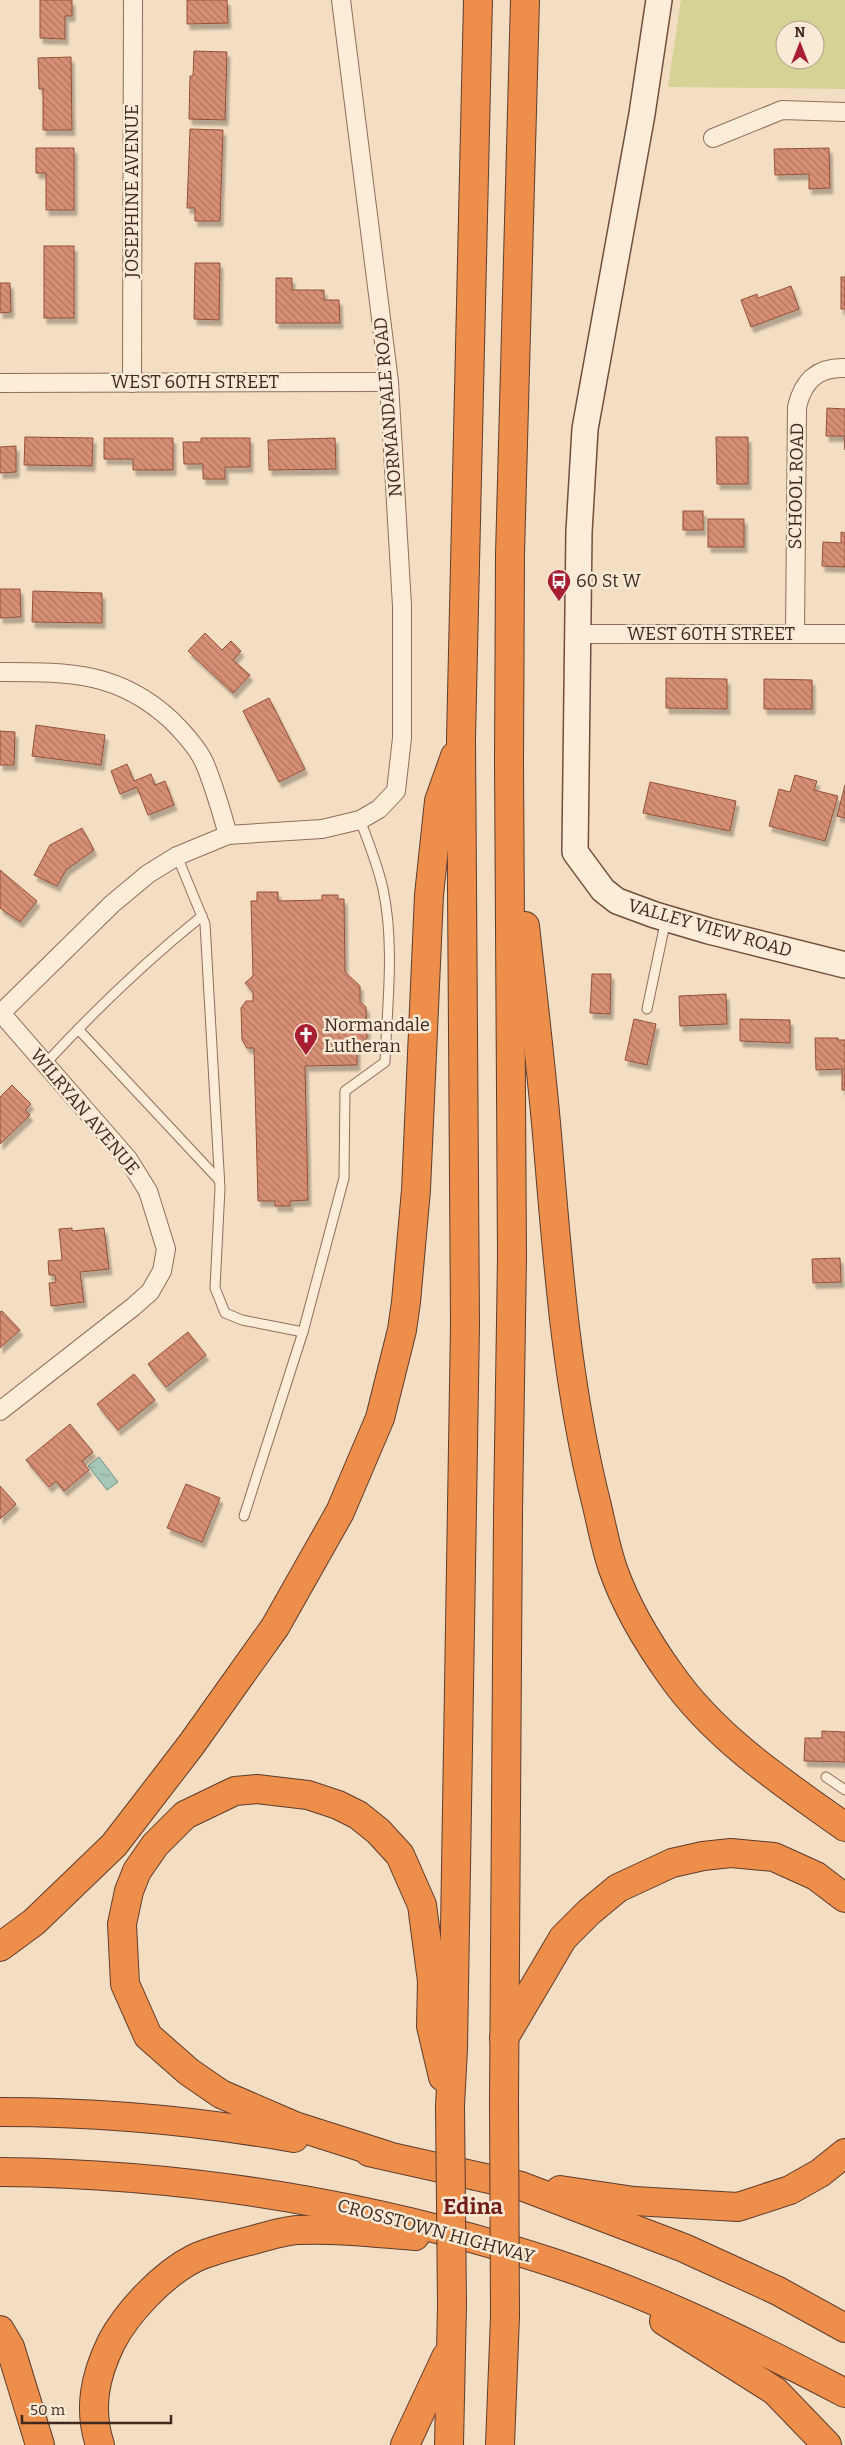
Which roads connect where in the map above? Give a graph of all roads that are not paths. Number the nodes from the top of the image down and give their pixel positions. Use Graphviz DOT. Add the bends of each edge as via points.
graph roads {
  1 [pos="133,0"];
  2 [pos="341,0"];
  3 [pos="478,0"];
  4 [pos="525,0"];
  5 [pos="659,0"];
  6 [pos="845,112"];
  7 [pos="713,138"];
  8 [pos="845,368"];
  9 [pos="389,382"];
  10 [pos="0,383"];
  11 [pos="132,383"];
  12 [pos="577,634"];
  13 [pos="795,634"];
  14 [pos="845,634"];
  15 [pos="0,672"];
  16 [pos="461,738"];
  17 [pos="509,762"];
  18 [pos="360,820"];
  19 [pos="228,835"];
  20 [pos="177,856"];
  21 [pos="202,916"];
  22 [pos="666,919"];
  23 [pos="845,965"];
  24 [pos="646,1009"];
  25 [pos="0,1014"];
  26 [pos="78,1029"];
  27 [pos="45,1064"];
  28 [pos="219,1180"];
  29 [pos="303,1332"];
  30 [pos="0,1411"];
  31 [pos="244,1516"];
  32 [pos="826,1777"];
  33 [pos="845,1790"];
  34 [pos="845,1827"];
  35 [pos="845,1898"];
  36 [pos="0,1947"];
  37 [pos="504,2038"];
  38 [pos="450,2106"];
  39 [pos="0,2112"];
  40 [pos="845,2154"];
  41 [pos="386,2155"];
  42 [pos="0,2172"];
  43 [pos="521,2186"];
  44 [pos="483,2242"];
  45 [pos="592,2277"];
  46 [pos="845,2328"];
  47 [pos="0,2330"];
  48 [pos="451,2346"];
  49 [pos="845,2393"];
  50 [pos="503,2437"];
  51 [pos="40,2445"];
  52 [pos="100,2445"];
  53 [pos="405,2445"];
  54 [pos="449,2445"];
  55 [pos="827,2445"];
  1 -- 11 [label="street, JOSEPHINE AVENUE"];
  2 -- 9 [label="street, NORMANDALE ROAD"];
  3 -- 16 [label="highway"];
  4 -- 17 [label="highway" via="510,554"];
  5 -- 12 [label="street" via="642,114 585,429"];
  6 -- 7 [label="street" via="782,110"];
  8 -- 13 [label="street, SCHOOL ROAD" via="822,372 810,379 801,392 797,407"];
  9 -- 11 [label="street, WEST 60TH STREET"];
  9 -- 18 [label="street, NORMANDALE ROAD" via="402,606 402,738 396,791 379,809"];
  10 -- 11 [label="street, WEST 60TH STREET"];
  12 -- 13 [label="street, WEST 60TH STREET"];
  12 -- 22 [label="street, VALLEY VIEW ROAD" via="575,852 603,890 617,901"];
  13 -- 14 [label="street, WEST 60TH STREET"];
  15 -- 19 [label="street" via="90,676 124,688 155,705 182,730 203,760"];
  16 -- 36 [label="highway" via="439,801 429,895 410,1260 402,1330 380,1418 340,1512 275,1627 191,1745 114,1845 34,1922"];
  16 -- 38 [label="highway" via="465,1324"];
  17 -- 34 [label="highway" via="559,1283 590,1481 613,1570 636,1619 686,1694 752,1758"];
  17 -- 37 [label="highway" via="512,1257"];
  18 -- 19 [label="street" via="322,829"];
  18 -- 29 [label="lane" via="383,890 388,926 385,1062 345,1091 344,1178"];
  19 -- 20 [label="street"];
  20 -- 21 [label="lane"];
  20 -- 25 [label="street" via="148,874 112,904"];
  21 -- 26 [label="lane" via="167,944"];
  21 -- 28 [label="lane" via="214,1063"];
  22 -- 23 [label="street, VALLEY VIEW ROAD"];
  22 -- 24 [label="lane"];
  25 -- 27 [label="street, WILRYAN AVENUE"];
  26 -- 27 [label="lane"];
  26 -- 28 [label="lane"];
  27 -- 30 [label="street, WILRYAN AVENUE" via="128,1159 148,1191 166,1249 162,1271 150,1292"];
  28 -- 29 [label="lane" via="215,1288 225,1313 242,1320"];
  29 -- 31 [label="lane"];
  32 -- 33 [label="lane"];
  35 -- 37 [label="highway" via="816,1876 774,1857 731,1853 672,1863 618,1888 564,1938"];
  37 -- 50 [label="highway, bridge"];
  38 -- 41 [label="highway" via="431,2026 432,1981 422,1905 400,1855 358,1815 308,1795 257,1789 235,1791 185,1815 155,1845 136,1871 124,1907 124,1984 148,2036 189,2072 221,2094 296,2126"];
  38 -- 48 [label="highway, bridge"];
  39 -- 41 [label="highway" via="140,2118 238,2128"];
  40 -- 43 [label="highway" via="790,2190 738,2207 634,2201"];
  41 -- 43 [label="highway"];
  42 -- 44 [label="highway, CROSSTOWN HIGHWAY" via="132,2177 225,2186 378,2213"];
  43 -- 46 [label="highway" via="684,2248 778,2291"];
  44 -- 45 [label="highway, CROSSTOWN HIGHWAY"];
  44 -- 52 [label="highway" via="336,2230 296,2230 235,2244 195,2258 163,2280 136,2306 112,2341 100,2365 92,2403"];
  45 -- 49 [label="highway, CROSSTOWN HIGHWAY" via="721,2330"];
  45 -- 55 [label="highway" via="774,2391"];
  47 -- 51 [label="highway" via="10,2347"];
  48 -- 53 [label="highway"];
  48 -- 54 [label="highway"];
}
